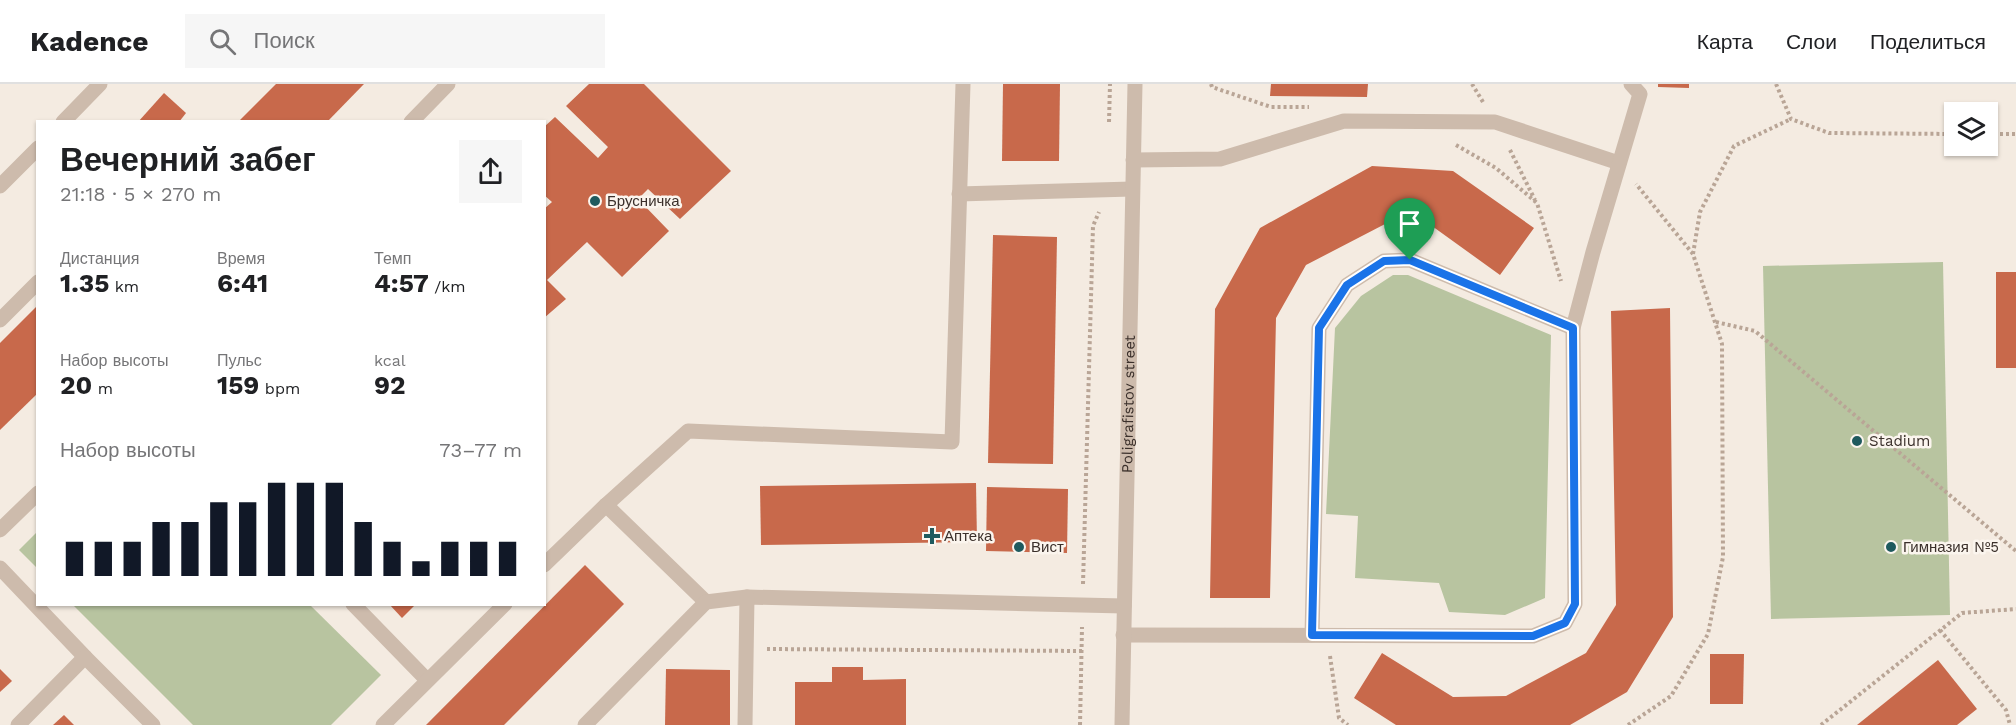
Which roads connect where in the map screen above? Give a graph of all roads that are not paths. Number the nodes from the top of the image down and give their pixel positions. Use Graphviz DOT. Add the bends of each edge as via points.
graph roads {
  1 [pos="100,84"];
  2 [pos="448,84"];
  3 [pos="963,84"];
  4 [pos="1135,84"];
  5 [pos="1631,84"];
  6 [pos="65,120"];
  7 [pos="413,120"];
  8 [pos="36,150"];
  9 [pos="1132,160"];
  10 [pos="1619,163"];
  11 [pos="0,186"];
  12 [pos="1132,189"];
  13 [pos="960,194"];
  14 [pos="36,284"];
  15 [pos="0,320"];
  16 [pos="1573,328"];
  17 [pos="36,495"];
  18 [pos="606,505"];
  19 [pos="0,530"];
  20 [pos="546,563"];
  21 [pos="0,568"];
  22 [pos="747,597"];
  23 [pos="706,602"];
  24 [pos="36,606"];
  25 [pos="36,606"];
  26 [pos="355,606"];
  27 [pos="503,606"];
  28 [pos="1124,606"];
  29 [pos="1123,635"];
  30 [pos="1320,635"];
  31 [pos="85,657"];
  32 [pos="428,680"];
  33 [pos="18,725"];
  34 [pos="153,725"];
  35 [pos="383,725"];
  36 [pos="585,725"];
  37 [pos="745,725"];
  38 [pos="1122,725"];
  1 -- 6 [label="street"];
  2 -- 7 [label="street"];
  3 -- 13 [label="street"];
  4 -- 9 [label="street, Poligrafistov street"];
  5 -- 10 [label="street" via="1640,94"];
  8 -- 11 [label="street"];
  9 -- 10 [label="street" via="1220,159 1344,121 1495,122"];
  9 -- 12 [label="street, Poligrafistov street"];
  10 -- 16 [label="street"];
  12 -- 13 [label="street"];
  12 -- 28 [label="street, Poligrafistov street"];
  13 -- 18 [label="street" via="952,442 688,431"];
  14 -- 15 [label="street"];
  16 -- 30 [label="street" via="1575,604 1565,623 1533,636"];
  16 -- 30 [label="street" via="1410,260 1384,261 1347,285 1319,328"];
  17 -- 19 [label="street"];
  18 -- 20 [label="street"];
  18 -- 23 [label="street"];
  21 -- 25 [label="street"];
  22 -- 23 [label="street"];
  22 -- 28 [label="street"];
  22 -- 37 [label="street"];
  23 -- 36 [label="street"];
  24 -- 31 [label="street"];
  26 -- 32 [label="street"];
  27 -- 32 [label="street"];
  28 -- 29 [label="street, Poligrafistov street"];
  29 -- 30 [label="street"];
  29 -- 38 [label="street, Poligrafistov street"];
  31 -- 33 [label="street"];
  31 -- 34 [label="street"];
  32 -- 35 [label="street"];
}
